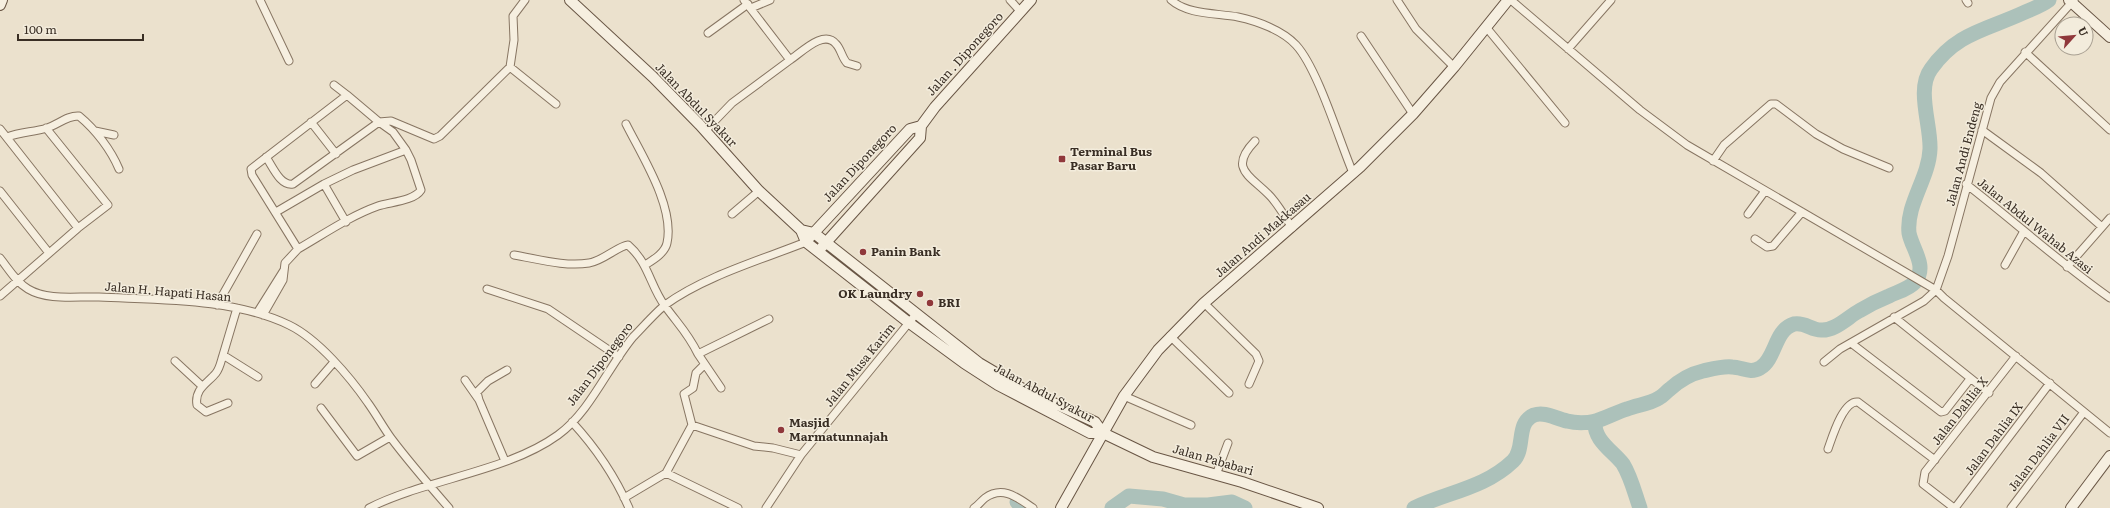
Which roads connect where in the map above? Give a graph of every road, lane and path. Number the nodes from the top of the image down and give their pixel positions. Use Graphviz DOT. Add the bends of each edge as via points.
graph roads {
  1 [pos="2,0"];
  2 [pos="260,0"];
  3 [pos="525,0"];
  4 [pos="570,0"];
  5 [pos="770,0"];
  6 [pos="1010,0"];
  7 [pos="1031,0"];
  8 [pos="1171,0"];
  9 [pos="1397,0"];
  10 [pos="1508,0"];
  11 [pos="1511,0"];
  12 [pos="1611,0"];
  13 [pos="2071,1"];
  14 [pos="748,4"];
  15 [pos="0,5"];
  16 [pos="1020,12"];
  17 [pos="1486,27"];
  18 [pos="708,33"];
  19 [pos="1361,36"];
  20 [pos="2110,37"];
  21 [pos="1568,49"];
  22 [pos="2026,52"];
  23 [pos="790,60"];
  24 [pos="289,61"];
  25 [pos="510,66"];
  26 [pos="857,66"];
  27 [pos="1454,67"];
  28 [pos="334,85"];
  29 [pos="347,95"];
  30 [pos="556,104"];
  31 [pos="1412,114"];
  32 [pos="311,122"];
  33 [pos="379,122"];
  34 [pos="1565,123"];
  35 [pos="626,124"];
  36 [pos="921,126"];
  37 [pos="46,128"];
  38 [pos="0,129"];
  39 [pos="1982,130"];
  40 [pos="2110,130"];
  41 [pos="94,131"];
  42 [pos="706,131"];
  43 [pos="114,135"];
  44 [pos="7,137"];
  45 [pos="1255,141"];
  46 [pos="406,150"];
  47 [pos="336,154"];
  48 [pos="266,157"];
  49 [pos="1713,161"];
  50 [pos="1889,168"];
  51 [pos="119,170"];
  52 [pos="1353,173"];
  53 [pos="324,184"];
  54 [pos="1966,184"];
  55 [pos="0,191"];
  56 [pos="759,191"];
  57 [pos="1764,191"];
  58 [pos="276,212"];
  59 [pos="1802,212"];
  60 [pos="732,214"];
  61 [pos="1748,214"];
  62 [pos="2110,218"];
  63 [pos="346,222"];
  64 [pos="2102,227"];
  65 [pos="78,228"];
  66 [pos="1292,228"];
  67 [pos="801,230"];
  68 [pos="2024,231"];
  69 [pos="814,232"];
  70 [pos="257,234"];
  71 [pos="1755,239"];
  72 [pos="806,242"];
  73 [pos="827,242"];
  74 [pos="298,249"];
  75 [pos="818,252"];
  76 [pos="50,253"];
  77 [pos="514,255"];
  78 [pos="0,258"];
  79 [pos="645,264"];
  80 [pos="2005,265"];
  81 [pos="2067,267"];
  82 [pos="18,281"];
  83 [pos="487,289"];
  84 [pos="1936,290"];
  85 [pos="0,296"];
  86 [pos="2110,298"];
  87 [pos="1204,304"];
  88 [pos="217,305"];
  89 [pos="664,305"];
  90 [pos="237,308"];
  91 [pos="260,314"];
  92 [pos="916,314"];
  93 [pos="1894,317"];
  94 [pos="769,319"];
  95 [pos="908,322"];
  96 [pos="1170,336"];
  97 [pos="1850,343"];
  98 [pos="698,354"];
  99 [pos="223,355"];
  100 [pos="2016,356"];
  101 [pos="618,357"];
  102 [pos="175,362"];
  103 [pos="334,362"];
  104 [pos="1824,362"];
  105 [pos="704,365"];
  106 [pos="507,370"];
  107 [pos="258,377"];
  108 [pos="1970,379"];
  109 [pos="466,380"];
  110 [pos="2050,383"];
  111 [pos="315,384"];
  112 [pos="1249,384"];
  113 [pos="202,386"];
  114 [pos="721,388"];
  115 [pos="1228,393"];
  116 [pos="1988,393"];
  117 [pos="1124,396"];
  118 [pos="479,400"];
  119 [pos="228,403"];
  120 [pos="322,408"];
  121 [pos="2084,412"];
  122 [pos="572,422"];
  123 [pos="692,425"];
  124 [pos="1191,425"];
  125 [pos="1103,433"];
  126 [pos="2110,433"];
  127 [pos="390,437"];
  128 [pos="1228,443"];
  129 [pos="1828,449"];
  130 [pos="801,455"];
  131 [pos="2110,456"];
  132 [pos="1935,460"];
  133 [pos="506,461"];
  134 [pos="666,473"];
  135 [pos="1216,475"];
  136 [pos="429,486"];
  137 [pos="624,498"];
  138 [pos="1304,506"];
  139 [pos="1059,507"];
  140 [pos="369,508"];
  141 [pos="449,508"];
  142 [pos="629,508"];
  143 [pos="738,508"];
  144 [pos="766,508"];
  145 [pos="974,508"];
  146 [pos="1033,508"];
  147 [pos="1318,508"];
  148 [pos="1953,508"];
  149 [pos="2011,508"];
  150 [pos="2071,508"];
  1 -- 15 [label="street"];
  2 -- 24 [label="street"];
  3 -- 25 [label="street" via="513,16 514,40"];
  4 -- 42 [label="street, Jalan Abdul Syakur" via="653,77"];
  5 -- 14 [label="street"];
  6 -- 16 [label="street"];
  7 -- 16 [label="street, Jalan . Diponegoro"];
  8 -- 52 [label="street" via="1189,10 1242,18 1276,31 1297,46 1314,76"];
  9 -- 27 [label="street" via="1416,29"];
  10 -- 17 [label="street, Jalan Andi Makkasau"];
  11 -- 21 [label="street"];
  12 -- 21 [label="street"];
  13 -- 20 [label="street"];
  13 -- 22 [label="street, Jalan Andi Endeng"];
  14 -- 18 [label="street"];
  14 -- 23 [label="street"];
  16 -- 36 [label="street, Jalan . Diponegoro"];
  17 -- 27 [label="street, Jalan Andi Makkasau"];
  17 -- 34 [label="street"];
  19 -- 31 [label="street"];
  21 -- 49 [label="street" via="1640,110"];
  22 -- 39 [label="street, Jalan Andi Endeng" via="1997,87 1991,98"];
  22 -- 40 [label="street"];
  23 -- 26 [label="street" via="819,40 829,39 838,47 845,61"];
  23 -- 42 [label="street" via="732,103"];
  25 -- 30 [label="street"];
  25 -- 33 [label="street" via="436,138 391,121"];
  27 -- 31 [label="street, Jalan Andi Makkasau"];
  28 -- 29 [label="street"];
  29 -- 32 [label="street"];
  29 -- 33 [label="street"];
  31 -- 52 [label="street, Jalan Andi Makkasau"];
  32 -- 47 [label="street"];
  32 -- 48 [label="street"];
  33 -- 46 [label="street" via="393,132"];
  33 -- 47 [label="street"];
  35 -- 79 [label="street" via="656,182 666,214 667,244 660,255"];
  36 -- 69 [label="street, Jalan Diponegoro" via="910,129"];
  36 -- 73 [label="street" via="920,138"];
  37 -- 41 [label="street" via="76,116 82,118"];
  37 -- 44 [label="street"];
  37 -- 65 [label="street" via="108,205"];
  38 -- 44 [label="street"];
  39 -- 54 [label="street, Jalan Andi Endeng"];
  39 -- 64 [label="street" via="2036,169"];
  41 -- 43 [label="street"];
  41 -- 51 [label="street" via="112,155"];
  42 -- 56 [label="street, Jalan Abdul Syakur"];
  44 -- 65 [label="street"];
  45 -- 66 [label="street" via="1242,158 1244,171 1272,199"];
  46 -- 53 [label="street"];
  46 -- 63 [label="street" via="420,185 420,192 415,196 377,207"];
  47 -- 48 [label="street" via="289,185 283,182"];
  48 -- 58 [label="street" via="250,171"];
  49 -- 50 [label="street" via="1724,145 1771,104 1776,104 1816,134 1843,149"];
  49 -- 57 [label="street"];
  52 -- 66 [label="street, Jalan Andi Makkasau"];
  53 -- 58 [label="street"];
  53 -- 63 [label="street"];
  54 -- 68 [label="street, Jalan Abdul Wahab Azasi"];
  54 -- 84 [label="street, Jalan Andi Endeng" via="1948,256"];
  55 -- 76 [label="street"];
  56 -- 60 [label="street"];
  56 -- 67 [label="street, Jalan Abdul Syakur"];
  57 -- 59 [label="street"];
  57 -- 61 [label="street"];
  58 -- 74 [label="street"];
  59 -- 71 [label="street" via="1773,246 1767,247"];
  59 -- 84 [label="street"];
  62 -- 64 [label="street"];
  63 -- 74 [label="street"];
  64 -- 81 [label="street"];
  65 -- 76 [label="street"];
  66 -- 87 [label="street, Jalan Andi Makkasau"];
  67 -- 69 [label="street, Jalan Abdul Syakur"];
  67 -- 72 [label="street, Jalan Abdul Syakur"];
  68 -- 80 [label="street"];
  68 -- 81 [label="street, Jalan Abdul Wahab Azasi"];
  69 -- 72 [label="street, Jalan Diponegoro"];
  69 -- 73 [label="street, Jalan Abdul Syakur"];
  70 -- 88 [label="street"];
  72 -- 75 [label="street, Jalan Abdul Syakur"];
  72 -- 89 [label="street, Jalan Diponegoro" via="692,288"];
  73 -- 75 [label="street"];
  73 -- 92 [label="street, Jalan Abdul Syakur"];
  74 -- 91 [label="street" via="285,263 284,270"];
  75 -- 95 [label="street, Jalan Abdul Syakur"];
  76 -- 82 [label="street"];
  77 -- 79 [label="street" via="558,262 589,263 628,245"];
  78 -- 82 [label="street"];
  79 -- 89 [label="street"];
  81 -- 86 [label="street, Jalan Abdul Wahab Azasi"];
  82 -- 85 [label="street"];
  82 -- 88 [label="street, Jalan H. Hapati Hasan" via="29,290 58,297 98,297"];
  83 -- 101 [label="street" via="548,309"];
  84 -- 93 [label="street"];
  84 -- 100 [label="street"];
  87 -- 96 [label="street, Jalan Andi Makkasau"];
  87 -- 112 [label="street" via="1256,354 1259,361"];
  88 -- 90 [label="street, Jalan H. Hapati Hasan"];
  89 -- 98 [label="street" via="690,337"];
  89 -- 101 [label="street, Jalan Diponegoro"];
  90 -- 91 [label="street, Jalan H. Hapati Hasan"];
  90 -- 99 [label="street"];
  91 -- 103 [label="street, Jalan H. Hapati Hasan" via="289,325"];
  92 -- 95 [label="street, Jalan Musa Karim"];
  92 -- 125 [label="street, Jalan Abdul Syakur" via="979,363 1023,389 1095,422"];
  93 -- 97 [label="street"];
  93 -- 108 [label="street"];
  94 -- 98 [label="street"];
  95 -- 125 [label="street, Jalan Abdul Syakur" via="998,385 1090,433"];
  95 -- 130 [label="street, Jalan Musa Karim"];
  96 -- 115 [label="street"];
  96 -- 117 [label="street, Jalan Andi Makkasau"];
  97 -- 104 [label="street"];
  97 -- 108 [label="street" via="1941,412 1945,411"];
  98 -- 105 [label="street"];
  99 -- 107 [label="street"];
  99 -- 113 [label="street" via="216,374"];
  100 -- 110 [label="street"];
  100 -- 116 [label="street, Jalan Dahlia X"];
  101 -- 122 [label="street, Jalan Diponegoro"];
  102 -- 113 [label="street"];
  103 -- 111 [label="street"];
  103 -- 127 [label="street, Jalan H. Hapati Hasan" via="368,402"];
  105 -- 114 [label="street"];
  105 -- 123 [label="street" via="696,373 693,388 684,394"];
  106 -- 118 [label="street" via="488,381 478,392"];
  108 -- 116 [label="street"];
  109 -- 118 [label="street"];
  110 -- 121 [label="street"];
  110 -- 148 [label="street, Jalan Dahlia IX"];
  113 -- 119 [label="street" via="196,405 203,411 211,411"];
  116 -- 132 [label="street, Jalan Dahlia X"];
  117 -- 124 [label="street"];
  117 -- 125 [label="street, Jalan Andi Makkasau"];
  118 -- 133 [label="street"];
  120 -- 127 [label="street" via="357,456"];
  121 -- 126 [label="street"];
  121 -- 149 [label="street, Jalan Dahlia VII"];
  122 -- 133 [label="street, Jalan Diponegoro" via="559,435 540,447"];
  122 -- 137 [label="street" via="612,473"];
  123 -- 130 [label="street" via="754,446"];
  123 -- 134 [label="street"];
  125 -- 135 [label="street, Jalan Pababari" via="1153,456"];
  125 -- 139 [label="street, Jalan Andi Makkasau"];
  127 -- 136 [label="street, Jalan H. Hapati Hasan"];
  128 -- 135 [label="street"];
  129 -- 132 [label="street" via="1838,423 1849,405 1858,402"];
  130 -- 144 [label="street, Jalan Musa Karim"];
  131 -- 150 [label="street"];
  132 -- 148 [label="street, Jalan Dahlia X" via="1922,480 1926,487"];
  133 -- 136 [label="street, Jalan Diponegoro"];
  134 -- 137 [label="street"];
  134 -- 143 [label="street"];
  135 -- 138 [label="street, Jalan Pababari"];
  136 -- 140 [label="street, Jalan Diponegoro"];
  136 -- 141 [label="street, Jalan H. Hapati Hasan"];
  137 -- 142 [label="street"];
  138 -- 147 [label="street, Jalan Pababari"];
  145 -- 146 [label="street" via="992,494 1004,493 1019,497"];
}
